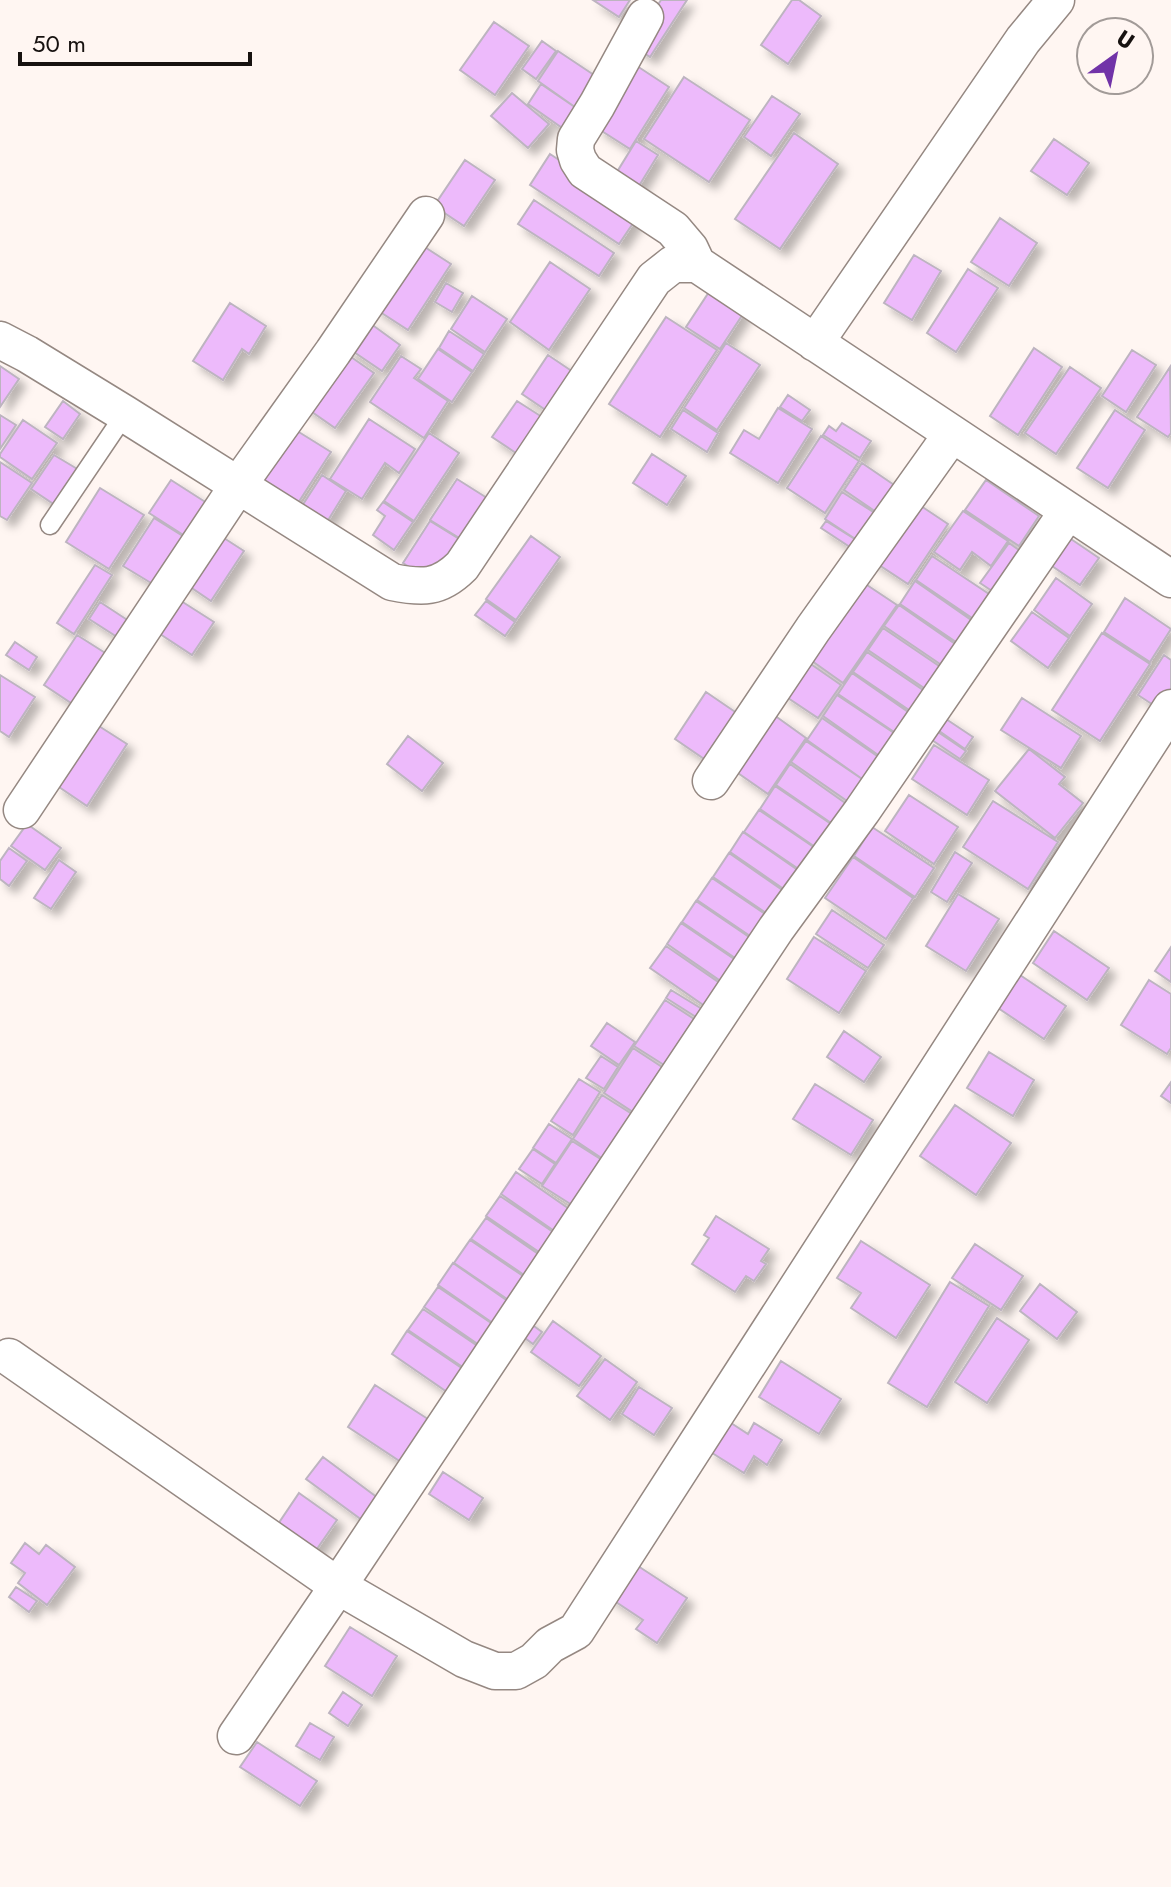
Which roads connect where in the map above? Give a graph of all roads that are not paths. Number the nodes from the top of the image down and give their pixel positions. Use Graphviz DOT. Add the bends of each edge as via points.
graph roads {
  1 [pos="1056,0"];
  2 [pos="645,17"];
  3 [pos="426,215"];
  4 [pos="697,264"];
  5 [pos="0,340"];
  6 [pos="815,343"];
  7 [pos="125,414"];
  8 [pos="952,434"];
  9 [pos="239,484"];
  10 [pos="1068,511"];
  11 [pos="50,525"];
  12 [pos="1171,579"];
  13 [pos="1171,708"];
  14 [pos="711,781"];
  15 [pos="22,810"];
  16 [pos="9,1357"];
  17 [pos="338,1586"];
  18 [pos="236,1736"];
  1 -- 6 [label="street" via="1023,40"];
  2 -- 4 [label="street" via="576,139 575,150 585,171 673,229"];
  3 -- 9 [label="street"];
  4 -- 6 [label="street"];
  4 -- 9 [label="street" via="673,264 654,279 462,566 443,581 426,587 392,582"];
  5 -- 7 [label="street"];
  6 -- 8 [label="street"];
  7 -- 9 [label="street"];
  7 -- 11 [label="lane"];
  8 -- 10 [label="street"];
  8 -- 14 [label="street"];
  9 -- 15 [label="street"];
  10 -- 12 [label="street"];
  10 -- 17 [label="street" via="776,929"];
  13 -- 17 [label="street" via="576,1631 516,1671 495,1671 464,1659"];
  16 -- 17 [label="street"];
  17 -- 18 [label="street"];
}
